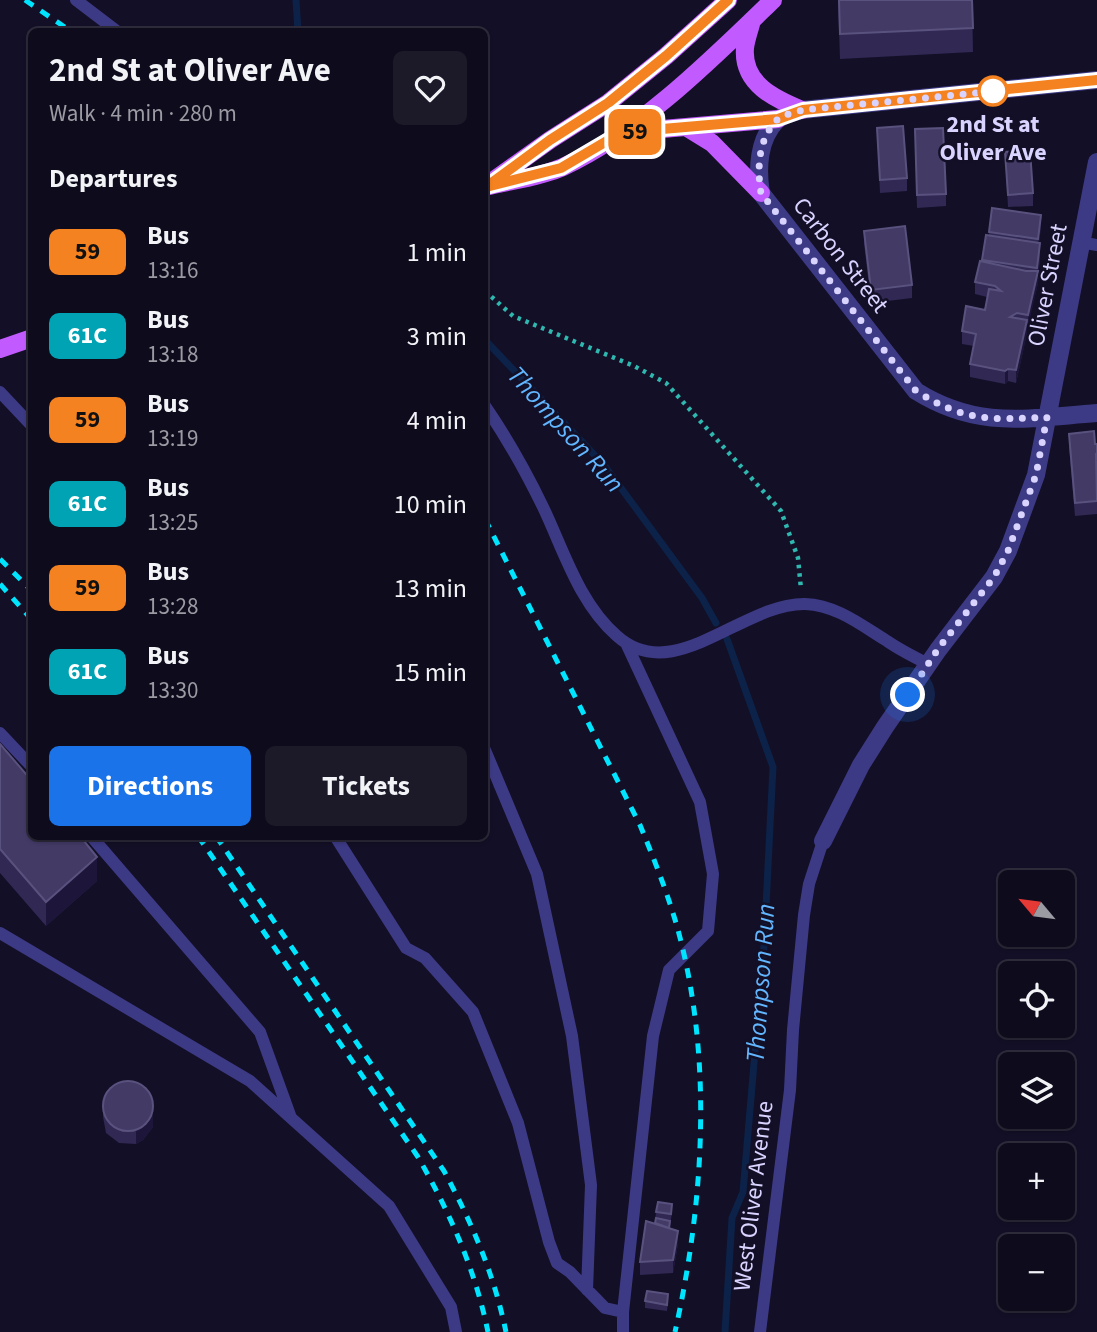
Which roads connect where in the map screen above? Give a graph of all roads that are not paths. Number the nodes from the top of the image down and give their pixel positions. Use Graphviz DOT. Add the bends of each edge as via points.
graph roads {
  1 [pos="76,0"];
  2 [pos="728,0"];
  3 [pos="773,0"];
  4 [pos="752,20"];
  5 [pos="113,28"];
  6 [pos="1097,80"];
  7 [pos="803,110"];
  8 [pos="778,119"];
  9 [pos="686,127"];
  10 [pos="612,138"];
  11 [pos="1097,162"];
  12 [pos="488,185"];
  13 [pos="488,186"];
  14 [pos="761,193"];
  15 [pos="1088,243"];
  16 [pos="28,339"];
  17 [pos="0,349"];
  18 [pos="0,393"];
  19 [pos="488,411"];
  20 [pos="1097,413"];
  21 [pos="1047,417"];
  22 [pos="28,422"];
  23 [pos="626,643"];
  24 [pos="928,664"];
  25 [pos="0,733"];
  26 [pos="488,757"];
  27 [pos="28,763"];
  28 [pos="94,840"];
  29 [pos="338,840"];
  30 [pos="823,841"];
  31 [pos="0,933"];
  32 [pos="291,1118"];
  33 [pos="587,1290"];
  34 [pos="623,1312"];
  35 [pos="456,1332"];
  36 [pos="623,1332"];
  37 [pos="760,1332"];
  1 -- 5 [label="lane"];
  2 -- 12 [label="main road" via="608,103"];
  3 -- 4 [label="main road"];
  4 -- 7 [label="main road" via="745,48 750,74 769,94"];
  4 -- 10 [label="main road" via="687,80"];
  6 -- 7 [label="street"];
  7 -- 8 [label="street"];
  8 -- 9 [label="main road"];
  8 -- 14 [label="street, Carbon Street" via="760,156"];
  9 -- 10 [label="main road"];
  9 -- 14 [label="main road" via="712,143"];
  10 -- 13 [label="main road" via="561,168"];
  11 -- 15 [label="street, Oliver Street"];
  14 -- 21 [label="street, Carbon Street" via="916,391 937,404 992,419"];
  15 -- 21 [label="street, Oliver Street"];
  16 -- 17 [label="main road"];
  18 -- 22 [label="lane"];
  19 -- 23 [label="lane" via="518,460 582,591"];
  20 -- 21 [label="street, Carbon Street"];
  21 -- 24 [label="street, West Oliver Avenue" via="1036,475 1008,551 994,577"];
  23 -- 24 [label="lane" via="650,653 671,653 766,612 803,604 845,615"];
  23 -- 34 [label="lane" via="700,802 713,874 708,931 669,970 653,1036"];
  24 -- 30 [label="street, West Oliver Avenue" via="861,765"];
  25 -- 27 [label="lane"];
  26 -- 33 [label="lane" via="537,874 572,1036 591,1185"];
  28 -- 32 [label="lane" via="260,1032"];
  29 -- 33 [label="lane" via="406,948 425,958 473,1012 518,1123 557,1263"];
  30 -- 37 [label="lane, West Oliver Avenue" via="804,915 790,1090"];
  31 -- 32 [label="lane" via="250,1081"];
  32 -- 35 [label="lane" via="389,1206 451,1307"];
  33 -- 34 [label="lane" via="605,1308"];
  34 -- 36 [label="lane"];
}
